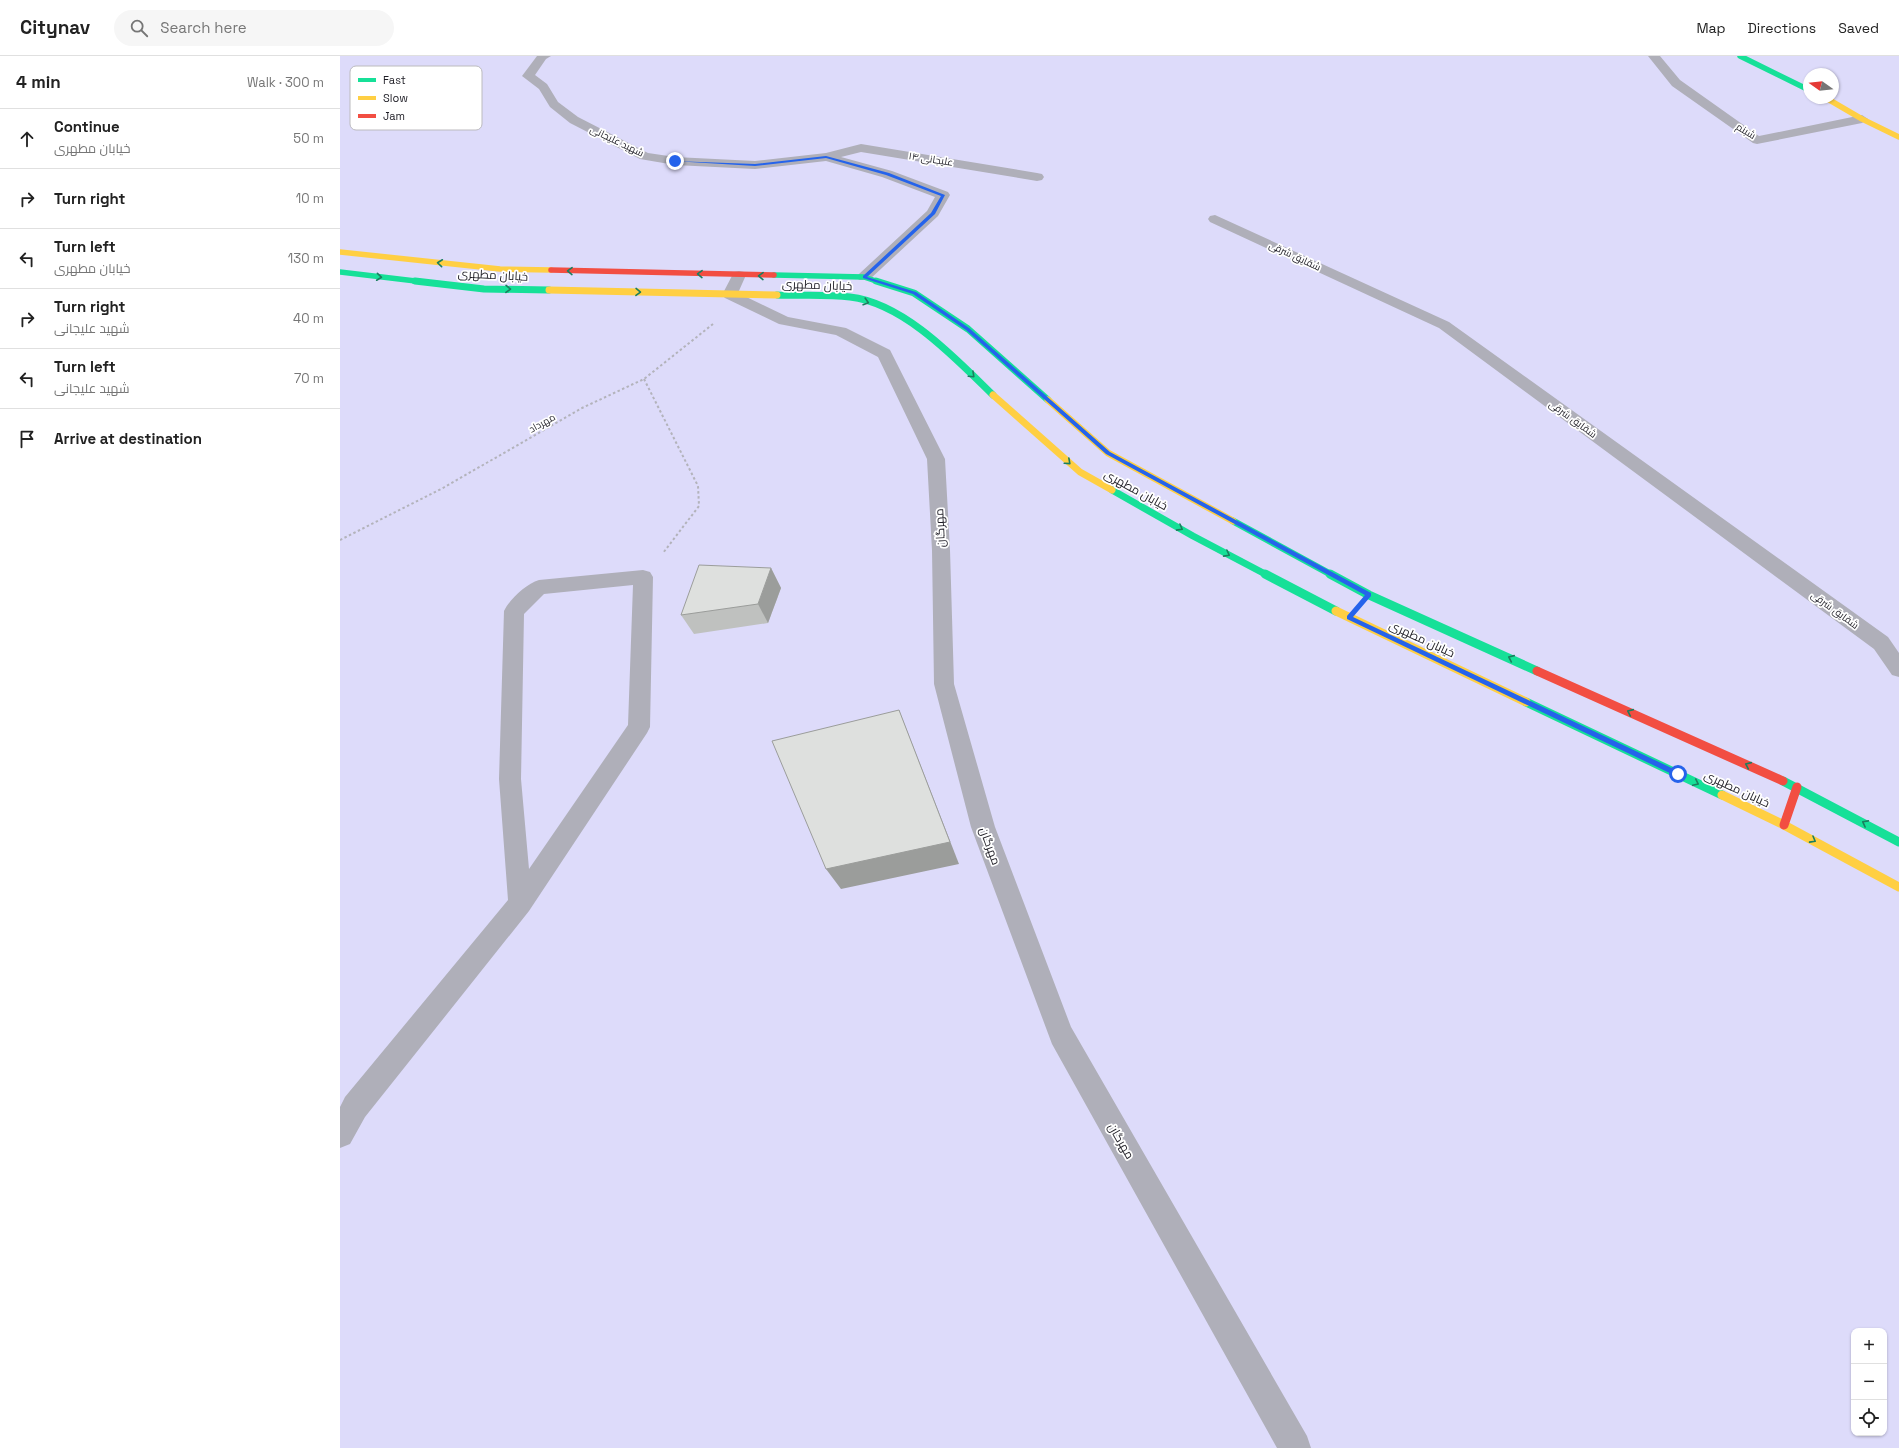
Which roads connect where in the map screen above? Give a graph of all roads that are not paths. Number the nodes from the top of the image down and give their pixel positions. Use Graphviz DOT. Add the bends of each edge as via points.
graph roads {
  1 [pos="1654,56"];
  2 [pos="1740,56"];
  3 [pos="547,57"];
  4 [pos="1803,87"];
  5 [pos="1836,104"];
  6 [pos="1862,119"];
  7 [pos="1898,135"];
  8 [pos="826,157"];
  9 [pos="1037,177"];
  10 [pos="1216,219"];
  11 [pos="340,252"];
  12 [pos="340,272"];
  13 [pos="864,277"];
  14 [pos="735,285"];
  15 [pos="1899,668"];
  16 [pos="1797,787"];
  17 [pos="1784,825"];
  18 [pos="1899,842"];
  19 [pos="1899,887"];
  20 [pos="520,903"];
  21 [pos="340,1134"];
  22 [pos="1295,1448"];
  1 -- 6 [label="street, شبنم" via="1676,83 1757,140"];
  2 -- 4 [label="main road"];
  3 -- 8 [label="street, شهید علیجانی" via="528,76 543,87 554,104 574,120 645,156 675,161 755,165"];
  5 -- 6 [label="main road"];
  6 -- 7 [label="main road"];
  8 -- 9 [label="street, علیجانی ۱۴" via="861,148"];
  8 -- 13 [label="street, شهید علیجانی" via="888,174 943,195 933,213"];
  10 -- 15 [label="street, شقایق شرقی" via="1444,325 1881,643"];
  14 -- 11 [label="main road, خیابان مطهری, one-way" via="500,269"];
  12 -- 14 [label="main road, خیابان مطهری, one-way" via="484,288"];
  13 -- 14 [label="main road, خیابان مطهری, one-way"];
  16 -- 13 [label="main road, خیابان مطهری, one-way" via="1366,597 1108,453 968,329 914,293"];
  14 -- 17 [label="main road, خیابان مطهری, one-way" via="851,297 890,309 939,343 1080,472 1193,536"];
  14 -- 22 [label="street, مهرگان" via="784,321 840,331 884,354 936,459 944,684 983,827 1061,1035"];
  16 -- 17 [label="main road"];
  18 -- 16 [label="main road, خیابان مطهری, one-way"];
  17 -- 19 [label="main road, خیابان مطهری, one-way"];
  20 -- 20 [label="street" via="639,727 643,577 539,587 514,611 510,779"];
  20 -- 21 [label="street" via="355,1107"];
}
